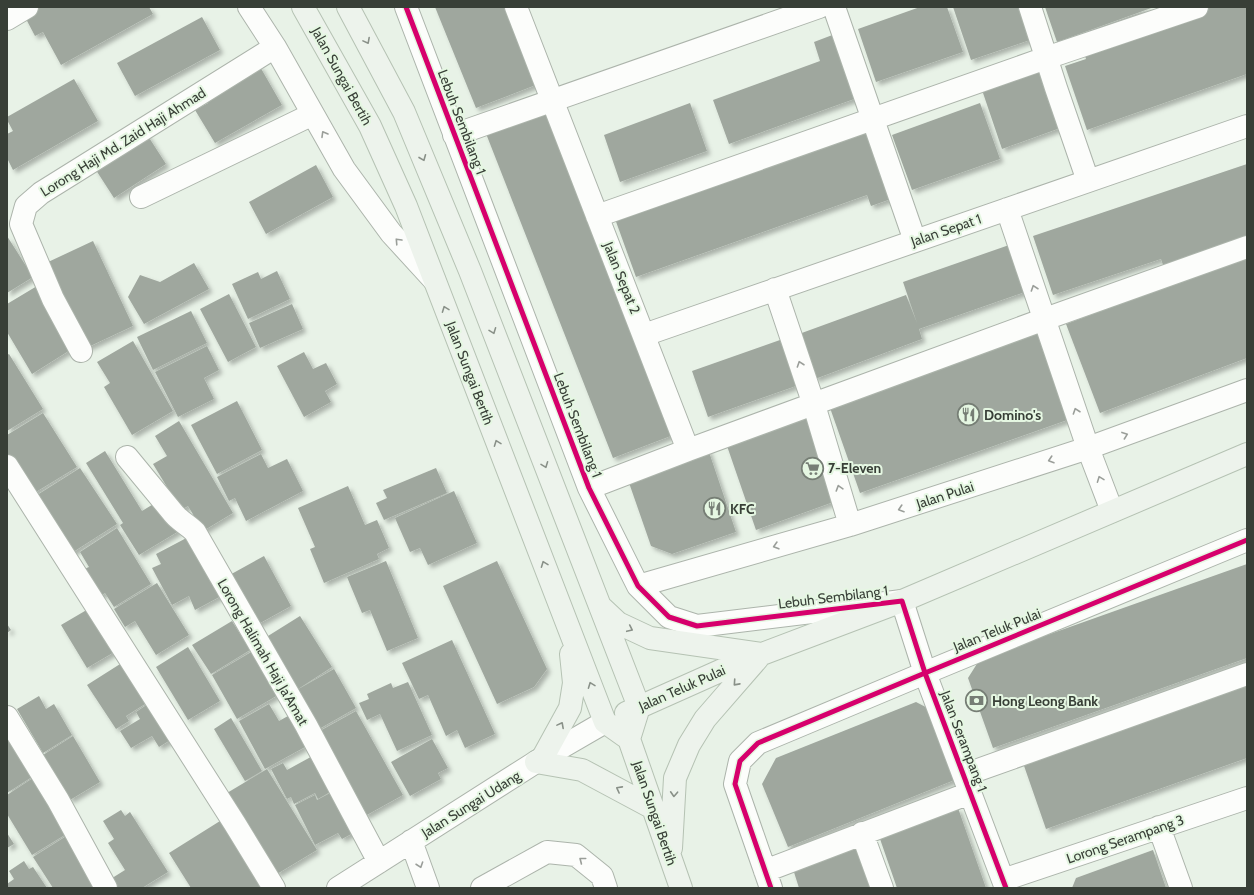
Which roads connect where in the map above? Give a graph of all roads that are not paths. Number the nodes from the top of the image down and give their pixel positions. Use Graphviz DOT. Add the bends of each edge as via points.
graph roads {
  1 [pos="27,7"];
  2 [pos="249,7"];
  3 [pos="303,7"];
  4 [pos="348,7"];
  5 [pos="406,7"];
  6 [pos="516,7"];
  7 [pos="819,7"];
  8 [pos="834,7"];
  9 [pos="1030,7"];
  10 [pos="1197,7"];
  11 [pos="7,19"];
  12 [pos="274,47"];
  13 [pos="1046,58"];
  14 [pos="552,101"];
  15 [pos="312,114"];
  16 [pos="873,119"];
  17 [pos="1247,126"];
  18 [pos="454,135"];
  19 [pos="1088,181"];
  20 [pos="141,198"];
  21 [pos="1007,209"];
  22 [pos="598,216"];
  23 [pos="915,241"];
  24 [pos="1247,247"];
  25 [pos="434,280"];
  26 [pos="774,289"];
  27 [pos="1045,319"];
  28 [pos="644,335"];
  29 [pos="81,351"];
  30 [pos="1247,390"];
  31 [pos="814,405"];
  32 [pos="1088,448"];
  33 [pos="688,450"];
  34 [pos="1247,454"];
  35 [pos="127,457"];
  36 [pos="7,466"];
  37 [pos="589,488"];
  38 [pos="1112,511"];
  39 [pos="850,525"];
  40 [pos="1247,540"];
  41 [pos="638,586"];
  42 [pos="902,601"];
  43 [pos="600,606"];
  44 [pos="566,622"];
  45 [pos="762,654"];
  46 [pos="925,673"];
  47 [pos="1247,674"];
  48 [pos="638,707"];
  49 [pos="7,717"];
  50 [pos="605,722"];
  51 [pos="629,739"];
  52 [pos="539,761"];
  53 [pos="967,784"];
  54 [pos="1247,798"];
  55 [pos="653,808"];
  56 [pos="1160,827"];
  57 [pos="862,833"];
  58 [pos="412,841"];
  59 [pos="671,859"];
  60 [pos="378,862"];
  61 [pos="768,880"];
  62 [pos="1005,884"];
  63 [pos="106,888"];
  64 [pos="274,888"];
  65 [pos="338,888"];
  66 [pos="428,888"];
  67 [pos="482,888"];
  68 [pos="606,888"];
  69 [pos="681,888"];
  70 [pos="882,888"];
  71 [pos="1181,888"];
  1 -- 11 [label="street"];
  2 -- 12 [label="street"];
  3 -- 25 [label="main road, Jalan Sungai Bertih" via="370,126 406,206"];
  4 -- 43 [label="main road, one-way" via="404,112 470,271"];
  5 -- 18 [label="street, Lebuh Sembilang 1"];
  6 -- 14 [label="street, Jalan Sepat 2"];
  7 -- 14 [label="street"];
  8 -- 16 [label="street"];
  9 -- 13 [label="street"];
  10 -- 13 [label="street"];
  12 -- 15 [label="street"];
  12 -- 29 [label="street, Lorong Haji Md. Zaid Haji Ahmad" via="41,193 26,206 22,224 53,299"];
  13 -- 16 [label="street"];
  13 -- 19 [label="street"];
  14 -- 18 [label="street"];
  14 -- 22 [label="street, Jalan Sepat 2"];
  15 -- 20 [label="street"];
  25 -- 15 [label="street, one-way" via="391,233 344,169"];
  16 -- 22 [label="street"];
  16 -- 23 [label="street"];
  17 -- 19 [label="street, Jalan Sepat 1"];
  18 -- 37 [label="street, Lebuh Sembilang 1"];
  19 -- 21 [label="street, Jalan Sepat 1"];
  21 -- 23 [label="street, Jalan Sepat 1"];
  27 -- 21 [label="street, one-way"];
  22 -- 28 [label="street, Jalan Sepat 2"];
  23 -- 26 [label="street, Jalan Sepat 1"];
  24 -- 27 [label="street"];
  44 -- 25 [label="main road, Jalan Sungai Bertih, one-way"];
  26 -- 28 [label="street, Jalan Sepat 1"];
  31 -- 26 [label="street, one-way"];
  27 -- 31 [label="street"];
  32 -- 27 [label="street, one-way"];
  28 -- 33 [label="street, Jalan Sepat 2"];
  32 -- 30 [label="street, Jalan Pulai, one-way"];
  31 -- 33 [label="street"];
  39 -- 31 [label="street, one-way"];
  38 -- 32 [label="street, one-way"];
  32 -- 39 [label="street, Jalan Pulai, one-way"];
  33 -- 37 [label="street"];
  34 -- 38 [label="main road, Jalan Teluk Pulai"];
  35 -- 60 [label="street, Lorong Halimah Haji Ja'Amat" via="179,520 195,532 306,725"];
  36 -- 64 [label="street"];
  37 -- 41 [label="street, Lebuh Sembilang 1"];
  38 -- 42 [label="main road, Jalan Teluk Pulai"];
  39 -- 41 [label="street, Jalan Pulai, one-way"];
  40 -- 46 [label="street, Jalan Teluk Pulai"];
  41 -- 42 [label="street, Lebuh Sembilang 1" via="669,617 697,626"];
  42 -- 45 [label="main road, Jalan Teluk Pulai"];
  42 -- 46 [label="street, Jalan Serampang 1"];
  43 -- 45 [label="main road, one-way" via="618,623 650,638"];
  43 -- 48 [label="main road"];
  50 -- 44 [label="main road, Jalan Sungai Bertih, one-way"];
  52 -- 44 [label="main road, one-way" via="570,708 574,683"];
  45 -- 48 [label="main road, Jalan Teluk Pulai"];
  45 -- 59 [label="main road, one-way" via="705,719 689,745 675,778"];
  46 -- 53 [label="street, Jalan Serampang 1"];
  46 -- 61 [label="street, Jalan Teluk Pulai" via="758,743 740,761 735,784"];
  47 -- 53 [label="street"];
  48 -- 50 [label="main road, Jalan Teluk Pulai"];
  48 -- 51 [label="main road"];
  49 -- 63 [label="street" via="58,800"];
  50 -- 51 [label="main road"];
  50 -- 52 [label="street, Jalan Sungai Udang"];
  51 -- 55 [label="main road, Jalan Sungai Bertih"];
  55 -- 52 [label="main road, one-way" via="582,770"];
  52 -- 58 [label="street, Jalan Sungai Udang"];
  53 -- 57 [label="street"];
  53 -- 62 [label="street, Jalan Serampang 1"];
  54 -- 56 [label="street, Lorong Serampang 3"];
  55 -- 59 [label="main road, Jalan Sungai Bertih"];
  56 -- 62 [label="street, Lorong Serampang 3"];
  56 -- 71 [label="street"];
  57 -- 61 [label="street"];
  57 -- 70 [label="street"];
  58 -- 60 [label="street, Jalan Sungai Udang"];
  58 -- 66 [label="street, one-way"];
  59 -- 69 [label="main road, Jalan Sungai Bertih"];
  60 -- 65 [label="street, Jalan Sungai Udang"];
  68 -- 67 [label="street, one-way" via="602,876 576,855 547,852"];
}
